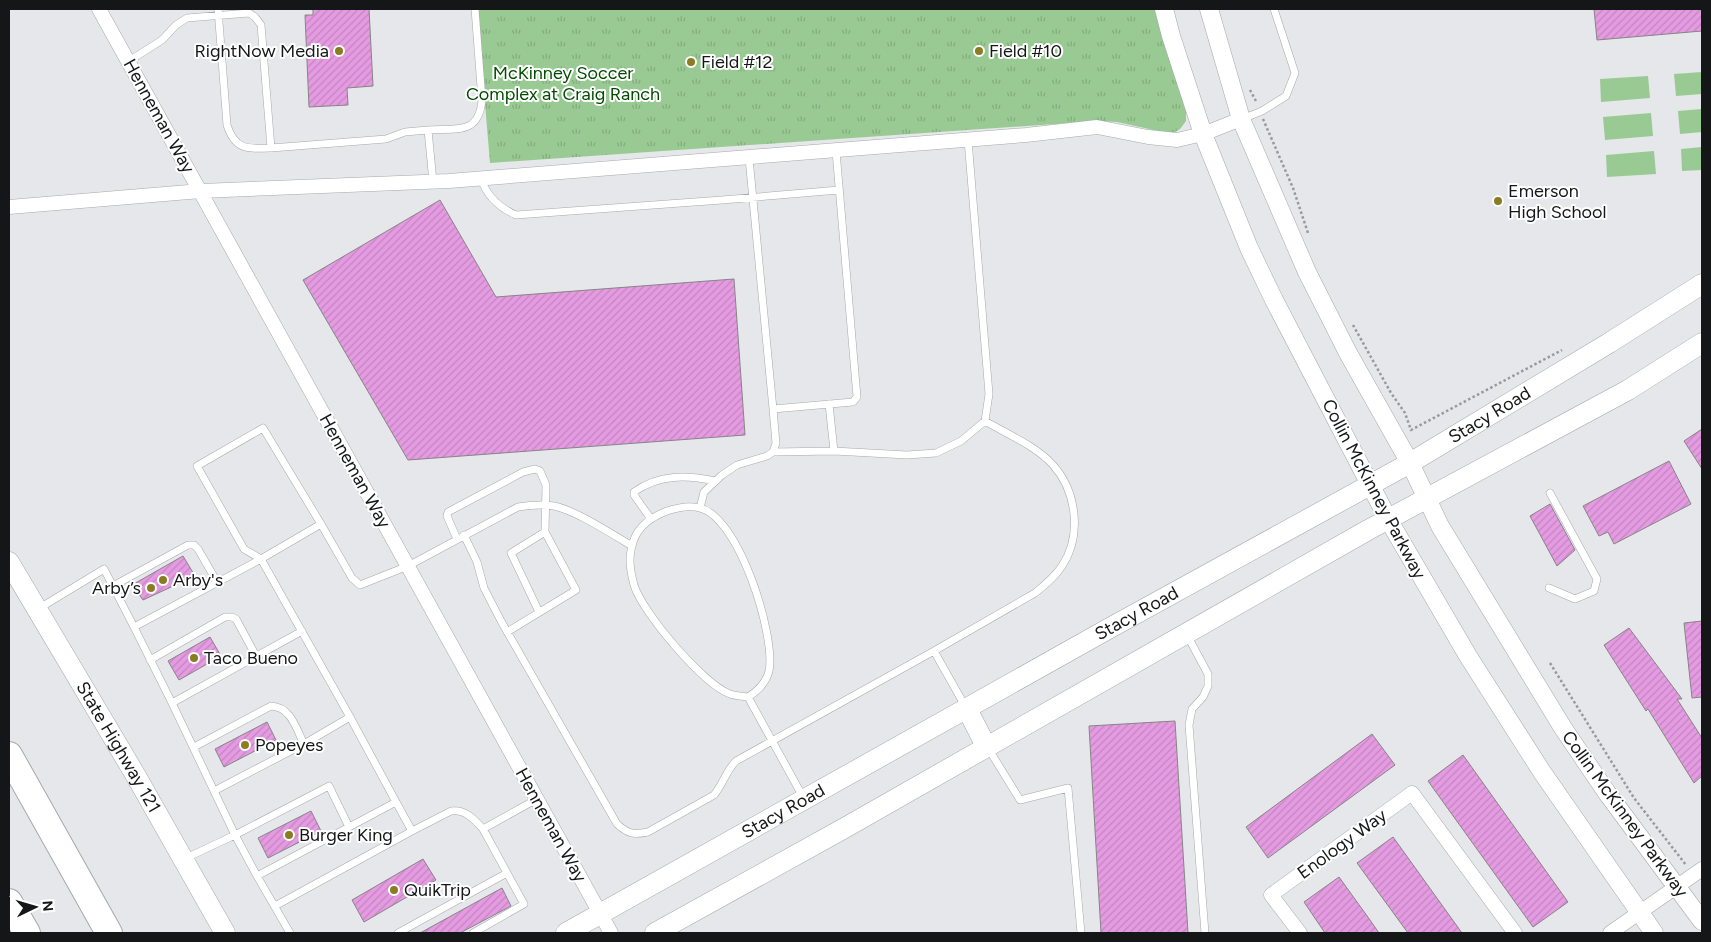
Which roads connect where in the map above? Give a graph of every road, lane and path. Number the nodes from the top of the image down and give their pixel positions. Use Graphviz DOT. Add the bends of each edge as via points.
graph roads {
  1 [pos="99,9"];
  2 [pos="475,9"];
  3 [pos="1164,9"];
  4 [pos="1209,9"];
  5 [pos="1274,9"];
  6 [pos="218,12"];
  7 [pos="129,61"];
  8 [pos="1241,119"];
  9 [pos="1267,129"];
  10 [pos="428,130"];
  11 [pos="1203,134"];
  12 [pos="968,140"];
  13 [pos="271,148"];
  14 [pos="836,151"];
  15 [pos="749,158"];
  16 [pos="481,179"];
  17 [pos="433,182"];
  18 [pos="201,190"];
  19 [pos="839,190"];
  20 [pos="753,198"];
  21 [pos="9,207"];
  22 [pos="1309,234"];
  23 [pos="1702,284"];
  24 [pos="1350,320"];
  25 [pos="1702,343"];
  26 [pos="1564,349"];
  27 [pos="829,404"];
  28 [pos="773,409"];
  29 [pos="985,421"];
  30 [pos="834,451"];
  31 [pos="774,452"];
  32 [pos="1410,462"];
  33 [pos="715,481"];
  34 [pos="1371,484"];
  35 [pos="1550,493"];
  36 [pos="1427,499"];
  37 [pos="545,505"];
  38 [pos="700,508"];
  39 [pos="1388,518"];
  40 [pos="651,519"];
  41 [pos="321,524"];
  42 [pos="545,532"];
  43 [pos="461,537"];
  44 [pos="632,546"];
  45 [pos="261,559"];
  46 [pos="9,562"];
  47 [pos="408,566"];
  48 [pos="217,582"];
  49 [pos="113,586"];
  50 [pos="1549,588"];
  51 [pos="38,609"];
  52 [pos="539,612"];
  53 [pos="134,627"];
  54 [pos="302,631"];
  55 [pos="507,632"];
  56 [pos="1186,633"];
  57 [pos="934,651"];
  58 [pos="256,656"];
  59 [pos="150,660"];
  60 [pos="1550,663"];
  61 [pos="748,697"];
  62 [pos="172,703"];
  63 [pos="967,709"];
  64 [pos="350,717"];
  65 [pos="772,741"];
  66 [pos="304,744"];
  67 [pos="9,745"];
  68 [pos="986,746"];
  69 [pos="194,747"];
  70 [pos="9,755"];
  71 [pos="22,778"];
  72 [pos="214,791"];
  73 [pos="537,799"];
  74 [pos="805,800"];
  75 [pos="396,802"];
  76 [pos="349,827"];
  77 [pos="483,829"];
  78 [pos="412,831"];
  79 [pos="235,835"];
  80 [pos="183,859"];
  81 [pos="1698,872"];
  82 [pos="507,873"];
  83 [pos="257,876"];
  84 [pos="1677,887"];
  85 [pos="9,902"];
  86 [pos="275,906"];
  87 [pos="1640,913"];
  88 [pos="600,914"];
  89 [pos="1702,921"];
  90 [pos="27,933"];
  91 [pos="110,933"];
  92 [pos="225,933"];
  93 [pos="290,933"];
  94 [pos="398,933"];
  95 [pos="472,933"];
  96 [pos="566,933"];
  97 [pos="611,933"];
  98 [pos="655,933"];
  99 [pos="1081,933"];
  100 [pos="1205,933"];
  101 [pos="1300,933"];
  102 [pos="1515,933"];
  103 [pos="1610,933"];
  104 [pos="1654,933"];
  1 -- 7 [label="street, Henneman Way"];
  2 -- 10 [label="lane" via="481,114 467,127"];
  3 -- 11 [label="street, Collin McKinney Parkway"];
  4 -- 8 [label="street, Collin McKinney Parkway"];
  5 -- 8 [label="lane" via="1295,73 1286,96"];
  6 -- 7 [label="lane" via="188,18"];
  6 -- 13 [label="lane" via="227,124 231,137 250,149"];
  6 -- 13 [label="lane" via="249,13 261,25"];
  7 -- 18 [label="street, Henneman Way"];
  8 -- 11 [label="street"];
  8 -- 32 [label="street, Collin McKinney Parkway" via="1307,272 1348,353"];
  9 -- 22 [label="path"];
  10 -- 13 [label="lane" via="406,132 386,139"];
  10 -- 17 [label="lane"];
  11 -- 12 [label="street" via="1178,140 1097,127"];
  11 -- 34 [label="street, Collin McKinney Parkway" via="1249,248"];
  12 -- 14 [label="street"];
  12 -- 29 [label="lane" via="989,394"];
  14 -- 15 [label="street"];
  14 -- 19 [label="lane"];
  15 -- 16 [label="street"];
  15 -- 20 [label="lane"];
  16 -- 17 [label="street"];
  16 -- 20 [label="lane" via="485,190 499,205 516,215"];
  17 -- 18 [label="street"];
  18 -- 21 [label="street"];
  18 -- 47 [label="street, Henneman Way"];
  19 -- 20 [label="lane"];
  19 -- 27 [label="lane" via="857,397 853,402"];
  20 -- 28 [label="lane"];
  23 -- 32 [label="main road, Stacy Road" via="1609,344"];
  24 -- 26 [label="path" via="1405,413 1411,430"];
  25 -- 36 [label="main road" via="1628,390"];
  27 -- 28 [label="lane"];
  27 -- 30 [label="lane"];
  28 -- 31 [label="lane"];
  29 -- 30 [label="lane" via="961,441 936,452 908,455"];
  29 -- 57 [label="lane" via="1038,452 1063,479 1071,496 1075,519 1072,543 1063,564 1049,583"];
  30 -- 31 [label="lane"];
  31 -- 33 [label="lane" via="737,465"];
  32 -- 34 [label="main road, Stacy Road"];
  32 -- 36 [label="street, Collin McKinney Parkway"];
  33 -- 38 [label="lane" via="704,492"];
  33 -- 40 [label="lane" via="680,476 641,487 634,495"];
  34 -- 39 [label="street, Collin McKinney Parkway"];
  34 -- 63 [label="main road, Stacy Road"];
  35 -- 50 [label="lane" via="1597,579 1594,591 1575,600"];
  36 -- 39 [label="main road"];
  36 -- 84 [label="street, Collin McKinney Parkway" via="1440,526 1563,728"];
  37 -- 42 [label="lane"];
  37 -- 43 [label="lane" via="518,507"];
  37 -- 43 [label="lane" via="546,484 540,471 523,472 448,512 447,516"];
  37 -- 44 [label="lane" via="572,513"];
  38 -- 40 [label="lane" via="670,510"];
  38 -- 61 [label="lane" via="710,512 731,536 760,602 770,653 769,673 760,689"];
  39 -- 56 [label="main road"];
  39 -- 87 [label="street, Collin McKinney Parkway" via="1478,673"];
  40 -- 44 [label="lane" via="637,532"];
  41 -- 45 [label="lane"];
  41 -- 45 [label="lane" via="264,428 196,466 244,548"];
  41 -- 47 [label="lane" via="352,578 360,585"];
  42 -- 52 [label="lane" via="511,553"];
  42 -- 52 [label="lane" via="576,590"];
  43 -- 47 [label="lane"];
  43 -- 55 [label="lane" via="477,562 484,588"];
  44 -- 61 [label="lane" via="630,567 634,586 649,614 708,680 730,694"];
  45 -- 48 [label="lane"];
  45 -- 54 [label="lane"];
  46 -- 51 [label="main road, State Highway 121"];
  47 -- 73 [label="street, Henneman Way"];
  48 -- 49 [label="lane" via="198,549 188,545"];
  48 -- 53 [label="lane"];
  49 -- 51 [label="lane" via="104,569"];
  49 -- 53 [label="lane"];
  51 -- 80 [label="main road, State Highway 121"];
  52 -- 55 [label="lane"];
  53 -- 59 [label="lane"];
  54 -- 58 [label="lane"];
  54 -- 64 [label="lane"];
  55 -- 65 [label="lane" via="617,824 626,832 637,835 648,832 714,795 736,761"];
  56 -- 68 [label="main road"];
  56 -- 100 [label="lane" via="1208,674 1204,697 1192,709 1189,725"];
  57 -- 63 [label="lane"];
  57 -- 65 [label="lane"];
  58 -- 59 [label="lane" via="236,620 225,617"];
  58 -- 62 [label="lane"];
  59 -- 62 [label="lane"];
  60 -- 81 [label="path" via="1634,798"];
  61 -- 65 [label="lane"];
  62 -- 69 [label="lane"];
  63 -- 68 [label="main road"];
  63 -- 74 [label="main road, Stacy Road"];
  64 -- 66 [label="lane"];
  64 -- 75 [label="lane"];
  65 -- 74 [label="lane"];
  66 -- 69 [label="lane" via="287,712 280,706 270,706"];
  66 -- 72 [label="lane"];
  67 -- 71 [label="highway"];
  68 -- 98 [label="main road"];
  68 -- 99 [label="lane" via="1020,800 1068,788"];
  69 -- 72 [label="lane"];
  70 -- 71 [label="highway"];
  71 -- 91 [label="highway"];
  72 -- 79 [label="lane"];
  73 -- 77 [label="lane"];
  73 -- 88 [label="street, Henneman Way"];
  74 -- 88 [label="main road, Stacy Road"];
  75 -- 76 [label="lane"];
  75 -- 78 [label="lane"];
  76 -- 79 [label="lane" via="329,786"];
  76 -- 83 [label="lane"];
  77 -- 78 [label="lane" via="471,816 457,810"];
  77 -- 82 [label="lane"];
  78 -- 86 [label="lane"];
  79 -- 80 [label="lane"];
  79 -- 83 [label="lane"];
  80 -- 92 [label="main road, State Highway 121"];
  81 -- 84 [label="street"];
  82 -- 94 [label="lane"];
  82 -- 95 [label="lane" via="524,904"];
  83 -- 86 [label="lane"];
  84 -- 87 [label="street"];
  84 -- 89 [label="street, Collin McKinney Parkway"];
  85 -- 90 [label="highway"];
  86 -- 93 [label="lane"];
  87 -- 103 [label="street"];
  87 -- 104 [label="street, Collin McKinney Parkway"];
  88 -- 96 [label="main road, Stacy Road"];
  88 -- 97 [label="street, Henneman Way"];
  101 -- 102 [label="street, Enology Way" via="1272,895 1412,793"];
}
